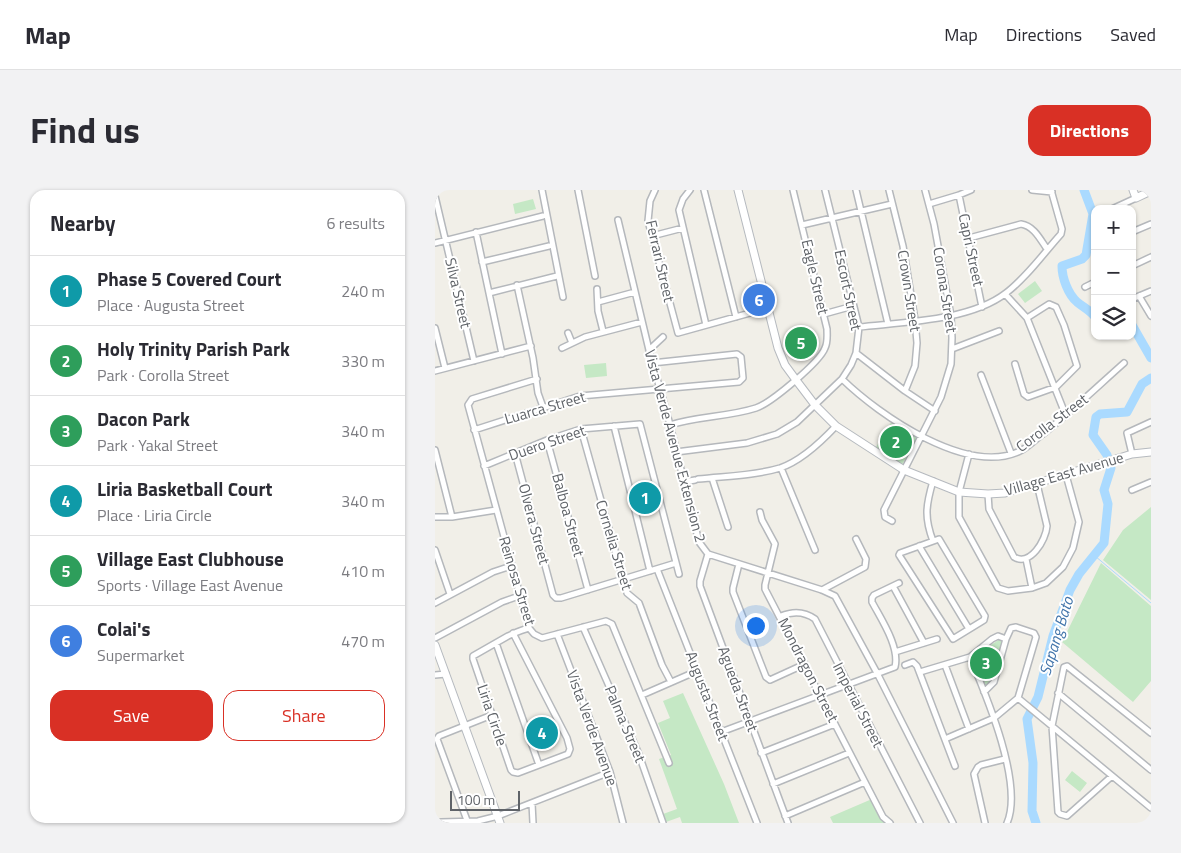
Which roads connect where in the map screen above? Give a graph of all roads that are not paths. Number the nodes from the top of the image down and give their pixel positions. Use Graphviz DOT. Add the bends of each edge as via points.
graph roads {
  1 [pos="542,190"];
  2 [pos="580,190"];
  3 [pos="655,190"];
  4 [pos="690,190"];
  5 [pos="704,190"];
  6 [pos="738,190"];
  7 [pos="793,190"];
  8 [pos="825,190"];
  9 [pos="856,190"];
  10 [pos="889,190"];
  11 [pos="925,190"];
  12 [pos="971,190"];
  13 [pos="1032,190"];
  14 [pos="1133,190"];
  15 [pos="1052,191"];
  16 [pos="1151,191"];
  17 [pos="959,195"];
  18 [pos="435,196"];
  19 [pos="1136,198"];
  20 [pos="892,204"];
  21 [pos="929,204"];
  22 [pos="1121,205"];
  23 [pos="862,210"];
  24 [pos="543,216"];
  25 [pos="831,217"];
  26 [pos="618,220"];
  27 [pos="802,224"];
  28 [pos="1151,224"];
  29 [pos="683,228"];
  30 [pos="1136,230"];
  31 [pos="476,232"];
  32 [pos="652,236"];
  33 [pos="969,238"];
  34 [pos="446,240"];
  35 [pos="435,243"];
  36 [pos="549,246"];
  37 [pos="1047,249"];
  38 [pos="1151,257"];
  39 [pos="482,262"];
  40 [pos="1136,264"];
  41 [pos="557,276"];
  42 [pos="595,276"];
  43 [pos="1091,284"];
  44 [pos="517,285"];
  45 [pos="1085,287"];
  46 [pos="597,289"];
  47 [pos="1151,291"];
  48 [pos="635,292"];
  49 [pos="489,293"];
  50 [pos="1005,294"];
  51 [pos="1139,296"];
  52 [pos="1136,297"];
  53 [pos="563,298"];
  54 [pos="598,302"];
  55 [pos="853,306"];
  56 [pos="982,307"];
  57 [pos="768,308"];
  58 [pos="824,314"];
  59 [pos="951,316"];
  60 [pos="1151,316"];
  61 [pos="736,317"];
  62 [pos="1027,318"];
  63 [pos="915,320"];
  64 [pos="642,322"];
  65 [pos="888,324"];
  66 [pos="706,325"];
  67 [pos="859,327"];
  68 [pos="435,328"];
  69 [pos="603,332"];
  70 [pos="999,332"];
  71 [pos="568,333"];
  72 [pos="663,337"];
  73 [pos="572,343"];
  74 [pos="531,346"];
  75 [pos="562,348"];
  76 [pos="952,349"];
  77 [pos="649,350"];
  78 [pos="856,353"];
  79 [pos="502,354"];
  80 [pos="474,361"];
  81 [pos="652,363"];
  82 [pos="1124,363"];
  83 [pos="1015,364"];
  84 [pos="445,368"];
  85 [pos="435,371"];
  86 [pos="981,374"];
  87 [pos="537,378"];
  88 [pos="842,379"];
  89 [pos="796,380"];
  90 [pos="1056,387"];
  91 [pos="659,388"];
  92 [pos="905,391"];
  93 [pos="815,405"];
  94 [pos="543,407"];
  95 [pos="935,411"];
  96 [pos="1066,416"];
  97 [pos="1151,422"];
  98 [pos="670,425"];
  99 [pos="613,426"];
  100 [pos="836,426"];
  101 [pos="581,429"];
  102 [pos="474,430"];
  103 [pos="921,437"];
  104 [pos="547,440"];
  105 [pos="435,450"];
  106 [pos="676,452"];
  107 [pos="1151,452"];
  108 [pos="515,453"];
  109 [pos="1011,453"];
  110 [pos="969,454"];
  111 [pos="1132,454"];
  112 [pos="484,466"];
  113 [pos="781,468"];
  114 [pos="904,470"];
  115 [pos="1066,476"];
  116 [pos="712,478"];
  117 [pos="933,481"];
  118 [pos="684,482"];
  119 [pos="1151,482"];
  120 [pos="1037,484"];
  121 [pos="1132,490"];
  122 [pos="959,492"];
  123 [pos="988,494"];
  124 [pos="496,510"];
  125 [pos="759,512"];
  126 [pos="435,517"];
  127 [pos="452,517"];
  128 [pos="892,522"];
  129 [pos="728,528"];
  130 [pos="856,539"];
  131 [pos="933,541"];
  132 [pos="919,546"];
  133 [pos="435,550"];
  134 [pos="815,550"];
  135 [pos="708,554"];
  136 [pos="1026,559"];
  137 [pos="676,563"];
  138 [pos="739,564"];
  139 [pos="511,566"];
  140 [pos="657,569"];
  141 [pos="650,571"];
  142 [pos="768,573"];
  143 [pos="679,574"];
  144 [pos="623,579"];
  145 [pos="899,583"];
  146 [pos="893,586"];
  147 [pos="1032,588"];
  148 [pos="589,590"];
  149 [pos="822,590"];
  150 [pos="450,594"];
  151 [pos="519,596"];
  152 [pos="435,603"];
  153 [pos="781,616"];
  154 [pos="583,627"];
  155 [pos="529,628"];
  156 [pos="969,629"];
  157 [pos="513,633"];
  158 [pos="557,634"];
  159 [pos="435,638"];
  160 [pos="937,639"];
  161 [pos="1006,639"];
  162 [pos="496,643"];
  163 [pos="924,643"];
  164 [pos="435,645"];
  165 [pos="895,652"];
  166 [pos="970,657"];
  167 [pos="805,664"];
  168 [pos="905,665"];
  169 [pos="945,665"];
  170 [pos="697,671"];
  171 [pos="920,672"];
  172 [pos="877,673"];
  173 [pos="446,674"];
  174 [pos="435,675"];
  175 [pos="671,682"];
  176 [pos="847,684"];
  177 [pos="984,692"];
  178 [pos="1058,693"];
  179 [pos="642,695"];
  180 [pos="819,695"];
  181 [pos="1018,698"];
  182 [pos="492,715"];
  183 [pos="994,718"];
  184 [pos="749,722"];
  185 [pos="835,724"];
  186 [pos="464,726"];
  187 [pos="1052,726"];
  188 [pos="969,729"];
  189 [pos="721,732"];
  190 [pos="1151,734"];
  191 [pos="945,739"];
  192 [pos="761,753"];
  193 [pos="849,753"];
  194 [pos="1005,759"];
  195 [pos="669,763"];
  196 [pos="539,765"];
  197 [pos="955,766"];
  198 [pos="1151,770"];
  199 [pos="610,772"];
  200 [pos="1113,776"];
  201 [pos="865,782"];
  202 [pos="773,784"];
  203 [pos="532,803"];
  204 [pos="1150,804"];
  205 [pos="785,816"];
  206 [pos="499,819"];
  207 [pos="441,822"];
  208 [pos="468,822"];
  209 [pos="533,823"];
  210 [pos="623,823"];
  211 [pos="663,823"];
  212 [pos="757,823"];
  213 [pos="788,823"];
  214 [pos="890,823"];
  215 [pos="920,823"];
  216 [pos="953,823"];
  217 [pos="985,823"];
  218 [pos="1007,823"];
  1 -- 53 [label="street"];
  2 -- 42 [label="street"];
  3 -- 32 [label="street, Ferrari Street" via="648,221"];
  4 -- 29 [label="street" via="679,210"];
  5 -- 61 [label="street"];
  6 -- 57 [label="street, Village East Avenue"];
  7 -- 27 [label="street, Eagle Street"];
  8 -- 25 [label="street, Escort Street"];
  9 -- 23 [label="street"];
  10 -- 20 [label="street, Crown Street"];
  11 -- 21 [label="street, Corona Street"];
  12 -- 17 [label="street"];
  13 -- 15 [label="street"];
  14 -- 19 [label="street"];
  15 -- 37 [label="street" via="1062,229"];
  16 -- 19 [label="street"];
  17 -- 21 [label="street, Capri Street"];
  17 -- 33 [label="street, Capri Street"];
  18 -- 34 [label="street, Silva Street"];
  19 -- 22 [label="street"];
  20 -- 23 [label="street"];
  20 -- 63 [label="street, Crown Street" via="903,246"];
  21 -- 59 [label="street, Corona Street"];
  23 -- 25 [label="street"];
  23 -- 65 [label="street"];
  24 -- 31 [label="street"];
  25 -- 27 [label="street"];
  25 -- 55 [label="street, Escort Street"];
  26 -- 48 [label="street, Vista Verde Avenue Extension 2"];
  27 -- 58 [label="street, Eagle Street"];
  28 -- 30 [label="street"];
  29 -- 32 [label="street"];
  29 -- 66 [label="street"];
  31 -- 34 [label="street"];
  31 -- 39 [label="street"];
  32 -- 66 [label="street, Ferrari Street" via="678,333"];
  33 -- 37 [label="street" via="1021,224 1033,230"];
  33 -- 56 [label="street, Capri Street"];
  34 -- 35 [label="street"];
  34 -- 80 [label="street, Silva Street"];
  36 -- 39 [label="street"];
  37 -- 50 [label="street"];
  38 -- 40 [label="street"];
  39 -- 49 [label="street"];
  41 -- 44 [label="street"];
  43 -- 45 [label="street"];
  44 -- 49 [label="street"];
  44 -- 74 [label="street"];
  46 -- 54 [label="street"];
  47 -- 51 [label="street"];
  48 -- 54 [label="street"];
  48 -- 64 [label="street, Vista Verde Avenue Extension 2"];
  49 -- 79 [label="street"];
  50 -- 56 [label="street"];
  50 -- 62 [label="street"];
  51 -- 52 [label="street"];
  51 -- 60 [label="street"];
  54 -- 69 [label="street"];
  55 -- 58 [label="street"];
  55 -- 67 [label="street, Escort Street"];
  56 -- 59 [label="street"];
  57 -- 61 [label="street"];
  57 -- 89 [label="street, Village East Avenue" via="780,357"];
  58 -- 89 [label="street, Eagle Street" via="825,349"];
  59 -- 63 [label="street"];
  59 -- 76 [label="street, Corona Street"];
  61 -- 66 [label="street"];
  62 -- 90 [label="street"];
  62 -- 90 [label="street" via="1051,304 1062,318 1078,363"];
  63 -- 65 [label="street"];
  63 -- 92 [label="street, Crown Street" via="915,366"];
  64 -- 69 [label="street"];
  64 -- 77 [label="street, Vista Verde Avenue Extension 2"];
  65 -- 67 [label="street"];
  67 -- 78 [label="street, Escort Street"];
  68 -- 84 [label="street"];
  69 -- 73 [label="street"];
  70 -- 76 [label="street"];
  71 -- 73 [label="street"];
  72 -- 77 [label="street"];
  73 -- 75 [label="street"];
  74 -- 79 [label="street"];
  74 -- 87 [label="street"];
  76 -- 95 [label="street, Corona Street" via="946,384"];
  77 -- 81 [label="street, Vista Verde Avenue Extension 2"];
  78 -- 88 [label="street, Escort Street"];
  78 -- 92 [label="street"];
  79 -- 80 [label="street"];
  80 -- 84 [label="street"];
  81 -- 91 [label="street, Vista Verde Avenue Extension 2"];
  81 -- 91 [label="street, Luarca Street" via="737,354 741,357 743,378 739,382"];
  82 -- 96 [label="street, Corolla Street"];
  83 -- 90 [label="street" via="1024,394 1028,397"];
  84 -- 85 [label="street"];
  86 -- 109 [label="street"];
  87 -- 94 [label="street"];
  87 -- 102 [label="street, Reinosa Street" via="472,399 468,405"];
  88 -- 93 [label="street, Escort Street"];
  88 -- 103 [label="street, Corolla Street" via="858,395"];
  89 -- 93 [label="street, Village East Avenue"];
  89 -- 98 [label="street, Eagle Street" via="759,407 748,411"];
  90 -- 96 [label="street"];
  91 -- 94 [label="street, Luarca Street" via="580,396"];
  91 -- 98 [label="street, Vista Verde Avenue Extension 2"];
  92 -- 95 [label="street"];
  93 -- 100 [label="street, Village East Avenue"];
  93 -- 106 [label="street, Escort Street" via="785,430 765,438"];
  94 -- 102 [label="street, Luarca Street"];
  95 -- 103 [label="street, Corona Street"];
  96 -- 109 [label="street, Corolla Street" via="1022,450"];
  97 -- 111 [label="street" via="1127,433"];
  98 -- 106 [label="street, Vista Verde Avenue Extension 2"];
  99 -- 101 [label="street, Duero Street"];
  99 -- 137 [label="street, Duero Street" via="640,424"];
  99 -- 141 [label="street"];
  100 -- 113 [label="street" via="819,445"];
  100 -- 114 [label="street, Village East Avenue"];
  101 -- 104 [label="street, Duero Street"];
  101 -- 144 [label="street, Cornelia Street"];
  102 -- 112 [label="street, Reinosa Street"];
  103 -- 110 [label="street, Corolla Street"];
  103 -- 114 [label="street, Corona Street"];
  104 -- 108 [label="street, Duero Street"];
  104 -- 148 [label="street, Balboa Street"];
  105 -- 127 [label="street"];
  106 -- 118 [label="street, Vista Verde Avenue Extension 2"];
  107 -- 111 [label="street, Village East Avenue"];
  108 -- 112 [label="street, Duero Street"];
  108 -- 148 [label="street, Olvera Street" via="553,595 561,598"];
  109 -- 110 [label="street, Corolla Street" via="996,457"];
  110 -- 122 [label="street"];
  111 -- 115 [label="street, Village East Avenue"];
  112 -- 124 [label="street, Reinosa Street"];
  113 -- 116 [label="street"];
  113 -- 134 [label="street"];
  114 -- 117 [label="street, Village East Avenue"];
  114 -- 128 [label="street, Corona Street" via="883,510 885,517"];
  115 -- 120 [label="street, Village East Avenue"];
  115 -- 147 [label="street" via="1079,522 1073,548 1063,567 1046,583"];
  116 -- 118 [label="street"];
  116 -- 129 [label="street"];
  117 -- 122 [label="street, Village East Avenue"];
  117 -- 131 [label="street" via="926,504"];
  118 -- 135 [label="street, Vista Verde Avenue Extension 2" via="699,542"];
  119 -- 121 [label="street"];
  120 -- 123 [label="street, Village East Avenue"];
  120 -- 136 [label="street" via="1047,532"];
  122 -- 123 [label="street, Village East Avenue"];
  122 -- 147 [label="street" via="961,523 998,588 1008,591"];
  123 -- 136 [label="street" via="989,508 1014,557"];
  124 -- 127 [label="street"];
  124 -- 139 [label="street, Reinosa Street"];
  125 -- 142 [label="street, Mondragon Street" via="775,544"];
  126 -- 127 [label="street"];
  130 -- 149 [label="street" via="866,559 865,566"];
  131 -- 132 [label="street"];
  131 -- 156 [label="street" via="940,539 985,616"];
  132 -- 156 [label="street"];
  132 -- 156 [label="street" via="899,555 951,638"];
  133 -- 150 [label="street"];
  135 -- 138 [label="street, Vista Verde Avenue Extension 2"];
  135 -- 184 [label="street, Agueda Street" via="700,586"];
  136 -- 147 [label="street"];
  137 -- 140 [label="street"];
  137 -- 143 [label="street"];
  138 -- 142 [label="street, Vista Verde Avenue Extension 2"];
  138 -- 167 [label="street" via="733,592 766,677 770,680"];
  139 -- 150 [label="street"];
  139 -- 151 [label="street, Reinosa Street"];
  140 -- 141 [label="street"];
  140 -- 170 [label="street, Augusta Street"];
  141 -- 144 [label="street"];
  142 -- 149 [label="street, Vista Verde Avenue Extension 2"];
  142 -- 153 [label="street, Mondragon Street" via="765,589"];
  144 -- 148 [label="street"];
  144 -- 175 [label="street, Cornelia Street" via="627,593 639,603"];
  145 -- 146 [label="street"];
  146 -- 163 [label="street"];
  146 -- 165 [label="street" via="874,595 872,600"];
  149 -- 172 [label="street, Vista Verde Avenue Extension 2" via="831,592 837,599"];
  150 -- 152 [label="street"];
  151 -- 155 [label="street, Reinosa Street"];
  151 -- 159 [label="street"];
  153 -- 167 [label="street, Mondragon Street"];
  153 -- 176 [label="street, Imperial Street" via="799,613 815,619"];
  154 -- 158 [label="street, Reinosa Street"];
  154 -- 179 [label="street, Reinosa Street" via="606,621 612,624"];
  154 -- 211 [label="street, Palma Street" via="638,752"];
  155 -- 157 [label="street, Liria Circle"];
  155 -- 158 [label="street, Reinosa Street" via="542,638"];
  157 -- 162 [label="street, Liria Circle"];
  157 -- 196 [label="street, Liria Circle" via="567,738 571,752"];
  158 -- 199 [label="street, Vista Verde Avenue"];
  160 -- 163 [label="street"];
  161 -- 166 [label="street" via="998,636 992,639"];
  161 -- 177 [label="street" via="994,682"];
  161 -- 181 [label="street" via="1013,626 1034,633 1035,637"];
  162 -- 182 [label="street, Liria Circle" via="473,656"];
  162 -- 196 [label="street, Liria Circle"];
  163 -- 165 [label="street"];
  164 -- 173 [label="street"];
  165 -- 172 [label="street" via="895,667"];
  166 -- 169 [label="street"];
  166 -- 177 [label="street"];
  167 -- 180 [label="street, Mondragon Street"];
  168 -- 171 [label="street" via="915,663"];
  169 -- 171 [label="street"];
  169 -- 188 [label="street"];
  170 -- 175 [label="street"];
  170 -- 189 [label="street, Augusta Street"];
  171 -- 191 [label="street"];
  172 -- 176 [label="street"];
  172 -- 216 [label="street, Vista Verde Avenue Extension 2"];
  173 -- 174 [label="street"];
  173 -- 186 [label="street"];
  175 -- 179 [label="street"];
  176 -- 180 [label="street"];
  176 -- 215 [label="street, Imperial Street"];
  177 -- 183 [label="street"];
  178 -- 187 [label="street"];
  178 -- 190 [label="street" via="1063,668 1067,666"];
  178 -- 198 [label="street"];
  179 -- 195 [label="street, Reinosa Street"];
  180 -- 184 [label="street"];
  180 -- 185 [label="street, Mondragon Street"];
  181 -- 183 [label="street"];
  181 -- 187 [label="street"];
  182 -- 186 [label="street"];
  182 -- 196 [label="street, Liria Circle" via="511,770 518,772"];
  183 -- 188 [label="street"];
  183 -- 194 [label="street"];
  184 -- 189 [label="street"];
  184 -- 192 [label="street, Agueda Street"];
  185 -- 192 [label="street"];
  185 -- 193 [label="street, Mondragon Street"];
  186 -- 206 [label="street"];
  186 -- 208 [label="street" via="437,738"];
  187 -- 200 [label="street"];
  187 -- 200 [label="street" via="1060,814 1067,816"];
  188 -- 191 [label="street"];
  189 -- 212 [label="street, Augusta Street"];
  191 -- 197 [label="street"];
  192 -- 202 [label="street, Agueda Street"];
  193 -- 201 [label="street, Mondragon Street"];
  193 -- 202 [label="street"];
  194 -- 217 [label="street" via="981,765 975,774"];
  194 -- 218 [label="street" via="1010,777 1011,809"];
  199 -- 203 [label="street"];
  199 -- 210 [label="street, Vista Verde Avenue"];
  200 -- 204 [label="street"];
  201 -- 205 [label="street"];
  201 -- 214 [label="street, Mondragon Street" via="883,817"];
  202 -- 205 [label="street, Agueda Street"];
  203 -- 206 [label="street"];
  203 -- 209 [label="street"];
  205 -- 213 [label="street, Agueda Street"];
  206 -- 208 [label="street"];
  207 -- 208 [label="street"];
}
